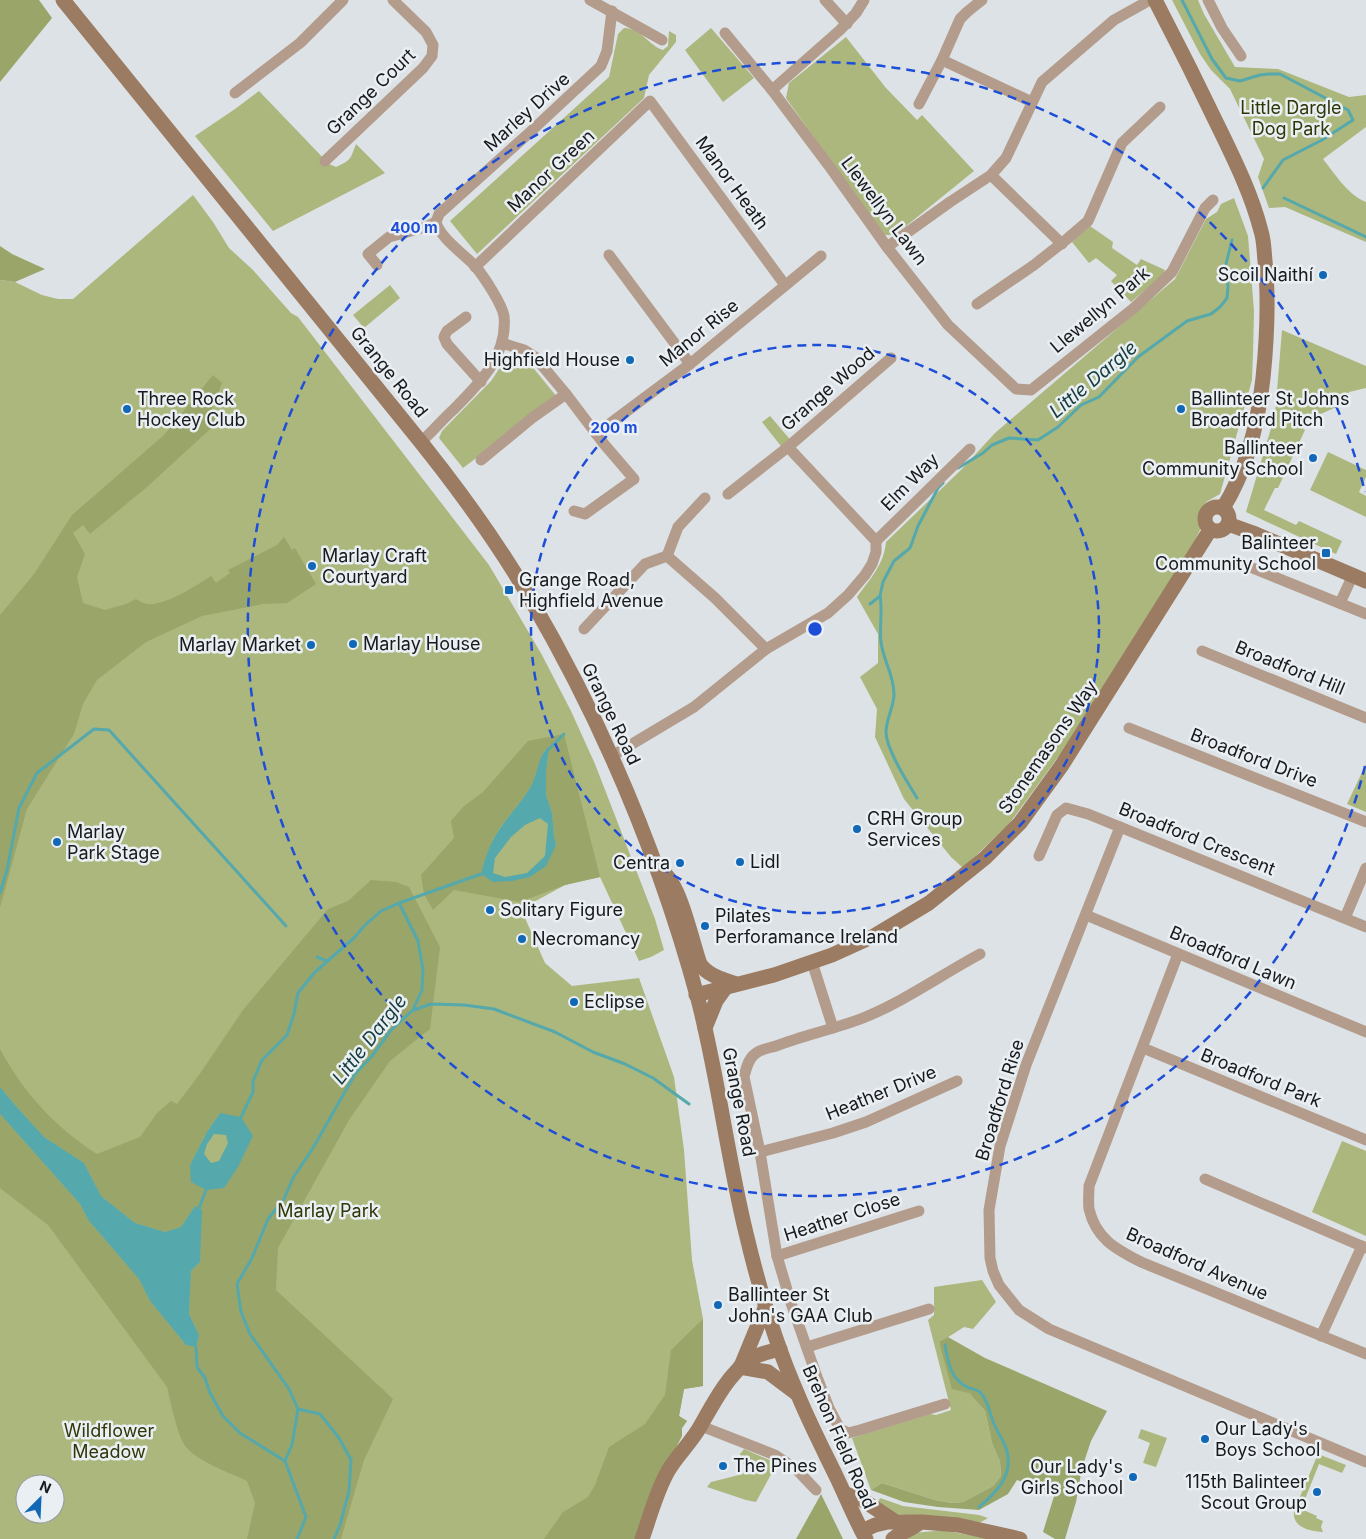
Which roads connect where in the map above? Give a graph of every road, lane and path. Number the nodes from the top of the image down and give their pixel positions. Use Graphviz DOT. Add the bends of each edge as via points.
graph roads {
  1 [pos="63,0"];
  2 [pos="343,0"];
  3 [pos="393,0"];
  4 [pos="590,0"];
  5 [pos="825,0"];
  6 [pos="864,0"];
  7 [pos="982,0"];
  8 [pos="1150,0"];
  9 [pos="1155,0"];
  10 [pos="1208,0"];
  11 [pos="612,11"];
  12 [pos="847,24"];
  13 [pos="725,33"];
  14 [pos="662,40"];
  15 [pos="1241,56"];
  16 [pos="942,60"];
  17 [pos="772,90"];
  18 [pos="235,93"];
  19 [pos="650,101"];
  20 [pos="1032,102"];
  21 [pos="919,104"];
  22 [pos="1160,107"];
  23 [pos="325,161"];
  24 [pos="991,176"];
  25 [pos="1213,200"];
  26 [pos="436,222"];
  27 [pos="1062,244"];
  28 [pos="887,247"];
  29 [pos="609,255"];
  30 [pos="821,256"];
  31 [pos="377,265"];
  32 [pos="475,266"];
  33 [pos="785,285"];
  34 [pos="977,304"];
  35 [pos="466,317"];
  36 [pos="502,343"];
  37 [pos="891,358"];
  38 [pos="690,364"];
  39 [pos="481,382"];
  40 [pos="1031,390"];
  41 [pos="566,394"];
  42 [pos="596,434"];
  43 [pos="421,442"];
  44 [pos="788,447"];
  45 [pos="970,449"];
  46 [pos="481,460"];
  47 [pos="728,494"];
  48 [pos="705,498"];
  49 [pos="1223,508"];
  50 [pos="574,511"];
  51 [pos="1228,524"];
  52 [pos="1210,530"];
  53 [pos="876,541"];
  54 [pos="667,556"];
  55 [pos="1245,565"];
  56 [pos="1359,578"];
  57 [pos="1340,604"];
  58 [pos="1366,614"];
  59 [pos="584,629"];
  60 [pos="766,648"];
  61 [pos="1202,651"];
  62 [pos="1366,718"];
  63 [pos="1129,728"];
  64 [pos="612,756"];
  65 [pos="1366,822"];
  66 [pos="1120,827"];
  67 [pos="1039,856"];
  68 [pos="657,867"];
  69 [pos="1366,868"];
  70 [pos="1086,915"];
  71 [pos="1345,918"];
  72 [pos="1366,927"];
  73 [pos="980,954"];
  74 [pos="1178,954"];
  75 [pos="812,962"];
  76 [pos="731,986"];
  77 [pos="696,995"];
  78 [pos="705,1028"];
  79 [pos="833,1028"];
  80 [pos="1366,1032"];
  81 [pos="1143,1048"];
  82 [pos="957,1081"];
  83 [pos="1366,1140"];
  84 [pos="760,1152"];
  85 [pos="1205,1179"];
  86 [pos="919,1211"];
  87 [pos="1364,1247"];
  88 [pos="777,1256"];
  89 [pos="766,1308"];
  90 [pos="929,1309"];
  91 [pos="1321,1336"];
  92 [pos="807,1347"];
  93 [pos="780,1348"];
  94 [pos="1366,1354"];
  95 [pos="740,1367"];
  96 [pos="797,1394"];
  97 [pos="945,1404"];
  98 [pos="701,1426"];
  99 [pos="1366,1462"];
  100 [pos="816,1490"];
  101 [pos="845,1494"];
  102 [pos="896,1522"];
  103 [pos="922,1522"];
  104 [pos="864,1535"];
  105 [pos="642,1539"];
  106 [pos="893,1539"];
  107 [pos="1020,1539"];
  1 -- 43 [label="main road, Grange Road"];
  2 -- 18 [label="street" via="300,43"];
  3 -- 23 [label="street, Grange Court" via="426,32 433,45 432,56"];
  4 -- 11 [label="street"];
  5 -- 12 [label="street"];
  6 -- 12 [label="street"];
  7 -- 16 [label="street" via="960,19"];
  8 -- 20 [label="street" via="1114,20 1042,82"];
  9 -- 49 [label="main road" via="1246,184 1262,232 1267,287 1260,406 1252,439 1233,491"];
  10 -- 15 [label="street"];
  11 -- 14 [label="street"];
  11 -- 26 [label="street, Marley Drive" via="601,66 439,214"];
  12 -- 17 [label="street"];
  13 -- 17 [label="street, Llewellyn Lawn"];
  16 -- 20 [label="street"];
  16 -- 21 [label="street"];
  17 -- 28 [label="street, Llewellyn Lawn"];
  19 -- 32 [label="street, Manor Green"];
  19 -- 33 [label="street, Manor Heath"];
  20 -- 24 [label="street" via="1006,158"];
  22 -- 27 [label="street" via="1122,143 1088,221"];
  24 -- 27 [label="street"];
  24 -- 28 [label="street"];
  25 -- 40 [label="street, Llewellyn Park" via="1205,208 1172,272 1134,308"];
  26 -- 31 [label="street" via="389,237 368,254"];
  26 -- 32 [label="street" via="441,232"];
  27 -- 34 [label="street"];
  28 -- 40 [label="street, Llewellyn Lawn" via="948,324 1016,389"];
  29 -- 38 [label="street"];
  30 -- 33 [label="street, Manor Rise"];
  32 -- 36 [label="street" via="504,315"];
  33 -- 38 [label="street, Manor Rise"];
  35 -- 39 [label="street" via="444,337"];
  36 -- 39 [label="street"];
  36 -- 41 [label="street" via="535,357"];
  37 -- 44 [label="street, Grange Wood"];
  38 -- 42 [label="street, Manor Rise"];
  39 -- 43 [label="street"];
  41 -- 42 [label="street"];
  41 -- 46 [label="street"];
  42 -- 50 [label="street" via="634,479 585,514"];
  43 -- 64 [label="main road, Grange Road" via="480,521 530,598"];
  44 -- 47 [label="street, Grange Wood"];
  44 -- 53 [label="street, Grange Wood"];
  45 -- 53 [label="street, Elm Way"];
  48 -- 54 [label="street" via="678,527"];
  49 -- 51 [label="main road" via="1228,513"];
  49 -- 52 [label="main road" via="1216,507 1206,513 1205,520"];
  51 -- 52 [label="main road" via="1223,530"];
  51 -- 56 [label="main road"];
  52 -- 75 [label="main road, Stonemasons Way" via="1062,766 1020,822 985,858 930,903 874,936"];
  53 -- 60 [label="street" via="872,564 848,595 828,613"];
  54 -- 59 [label="street" via="645,564"];
  54 -- 60 [label="street"];
  55 -- 57 [label="street"];
  56 -- 57 [label="street"];
  57 -- 58 [label="street"];
  60 -- 64 [label="street" via="694,707"];
  61 -- 62 [label="street, Broadford Hill"];
  63 -- 65 [label="street, Broadford Drive"];
  64 -- 68 [label="main road, Grange Road"];
  66 -- 67 [label="street, Broadford Crescent" via="1066,808 1057,814"];
  66 -- 70 [label="street, Broadford Rise"];
  66 -- 71 [label="street, Broadford Crescent"];
  68 -- 76 [label="main road" via="669,878 678,894 700,964 704,970"];
  68 -- 77 [label="main road, Grange Road"];
  69 -- 71 [label="street"];
  70 -- 74 [label="street, Broadford Lawn"];
  70 -- 99 [label="street, Broadford Rise" via="1026,1065 1000,1146 989,1210 990,1258 999,1285 1019,1310 1049,1329"];
  71 -- 72 [label="street, Broadford Crescent"];
  73 -- 79 [label="street" via="906,998"];
  74 -- 80 [label="street, Broadford Lawn"];
  74 -- 81 [label="street, Broadford Avenue"];
  75 -- 76 [label="main road, Stonemasons Way"];
  75 -- 79 [label="street"];
  76 -- 77 [label="main road, Stonemasons Way"];
  76 -- 78 [label="main road" via="716,1001"];
  77 -- 78 [label="main road, Grange Road"];
  78 -- 89 [label="main road, Grange Road" via="745,1232"];
  79 -- 84 [label="street" via="756,1053 747,1065 744,1077"];
  81 -- 83 [label="street, Broadford Park"];
  81 -- 91 [label="street, Broadford Avenue" via="1089,1186 1089,1208 1098,1231 1115,1249 1141,1262"];
  82 -- 84 [label="street, Heather Drive" via="866,1122"];
  84 -- 88 [label="street"];
  85 -- 87 [label="street"];
  86 -- 88 [label="street, Heather Close"];
  87 -- 91 [label="street"];
  88 -- 92 [label="street"];
  89 -- 93 [label="main road, Grange Road"];
  89 -- 95 [label="main road"];
  90 -- 92 [label="street"];
  91 -- 94 [label="street, Broadford Avenue"];
  92 -- 97 [label="street" via="836,1422 848,1433"];
  93 -- 95 [label="main road" via="755,1356"];
  93 -- 96 [label="main road, Brehon Field Road"];
  95 -- 96 [label="main road" via="768,1372"];
  95 -- 98 [label="main road"];
  96 -- 101 [label="main road, Brehon Field Road"];
  98 -- 100 [label="street" via="775,1455 796,1469"];
  98 -- 105 [label="main road" via="667,1472"];
  101 -- 102 [label="main road" via="861,1499"];
  101 -- 104 [label="main road, Brehon Field Road"];
  102 -- 103 [label="main road"];
  102 -- 104 [label="main road" via="879,1523"];
  103 -- 106 [label="main road"];
  103 -- 107 [label="main road" via="958,1525"];
}
